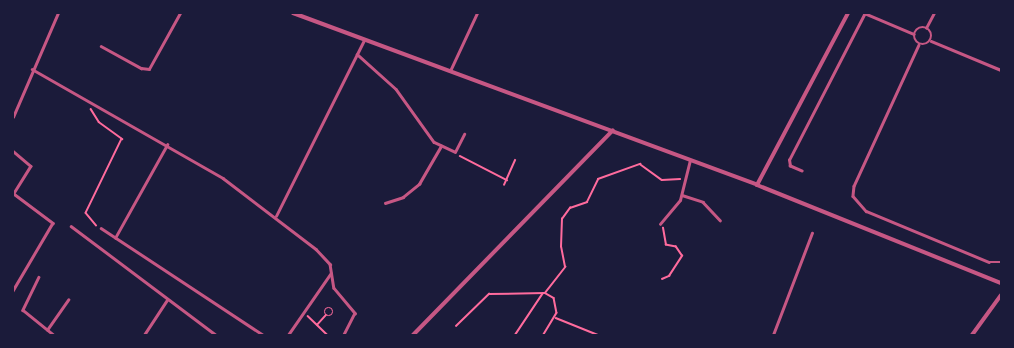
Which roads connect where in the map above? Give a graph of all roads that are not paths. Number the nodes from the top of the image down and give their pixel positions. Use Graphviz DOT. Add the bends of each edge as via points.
graph roads {
  1 [pos="58,13"];
  2 [pos="180,13"];
  3 [pos="293,13"];
  4 [pos="477,13"];
  5 [pos="848,13"];
  6 [pos="864,13"];
  7 [pos="934,13"];
  8 [pos="301,14"];
  9 [pos="926,28"];
  10 [pos="914,34"];
  11 [pos="364,39"];
  12 [pos="931,41"];
  13 [pos="919,45"];
  14 [pos="101,46"];
  15 [pos="357,54"];
  16 [pos="32,69"];
  17 [pos="1001,70"];
  18 [pos="450,71"];
  19 [pos="13,117"];
  20 [pos="613,130"];
  21 [pos="464,134"];
  22 [pos="167,145"];
  23 [pos="441,146"];
  24 [pos="13,151"];
  25 [pos="691,159"];
  26 [pos="802,171"];
  27 [pos="758,185"];
  28 [pos="14,193"];
  29 [pos="682,195"];
  30 [pos="386,203"];
  31 [pos="276,216"];
  32 [pos="720,220"];
  33 [pos="660,224"];
  34 [pos="71,226"];
  35 [pos="101,228"];
  36 [pos="812,234"];
  37 [pos="114,238"];
  38 [pos="1001,262"];
  39 [pos="331,272"];
  40 [pos="39,277"];
  41 [pos="1001,283"];
  42 [pos="13,291"];
  43 [pos="1001,295"];
  44 [pos="68,300"];
  45 [pos="167,300"];
  46 [pos="47,330"];
  47 [pos="54,335"];
  48 [pos="144,335"];
  49 [pos="216,335"];
  50 [pos="262,335"];
  51 [pos="288,335"];
  52 [pos="344,335"];
  53 [pos="413,335"];
  54 [pos="773,335"];
  55 [pos="972,335"];
  1 -- 16 [label="lane"];
  2 -- 14 [label="lane" via="149,69 141,68"];
  3 -- 8 [label="street"];
  4 -- 18 [label="lane"];
  5 -- 27 [label="street"];
  6 -- 10 [label="lane"];
  6 -- 26 [label="lane" via="789,160 790,166"];
  7 -- 9 [label="lane"];
  8 -- 11 [label="street"];
  9 -- 10 [label="lane" via="917,29"];
  9 -- 12 [label="lane" via="932,35"];
  10 -- 13 [label="lane"];
  11 -- 15 [label="lane"];
  11 -- 18 [label="street"];
  12 -- 13 [label="lane"];
  12 -- 17 [label="lane"];
  13 -- 38 [label="lane" via="854,186 855,201 866,211 993,263"];
  15 -- 23 [label="lane" via="396,89 428,136"];
  15 -- 31 [label="lane"];
  16 -- 19 [label="lane"];
  16 -- 22 [label="lane" via="90,104"];
  18 -- 20 [label="street"];
  20 -- 25 [label="street"];
  20 -- 53 [label="street"];
  21 -- 23 [label="lane" via="455,152"];
  22 -- 31 [label="lane" via="223,178"];
  22 -- 37 [label="lane"];
  23 -- 30 [label="lane" via="419,184 403,197"];
  24 -- 28 [label="lane" via="31,166"];
  25 -- 27 [label="street"];
  25 -- 29 [label="lane"];
  27 -- 41 [label="street"];
  28 -- 42 [label="lane" via="53,224"];
  29 -- 32 [label="lane" via="703,202"];
  29 -- 33 [label="lane" via="674,211"];
  31 -- 39 [label="lane" via="329,261"];
  34 -- 45 [label="lane"];
  35 -- 37 [label="lane"];
  36 -- 54 [label="lane"];
  37 -- 50 [label="lane"];
  39 -- 51 [label="lane"];
  39 -- 52 [label="lane" via="334,288 355,313"];
  40 -- 46 [label="lane" via="23,310"];
  43 -- 55 [label="street"];
  44 -- 46 [label="lane"];
  45 -- 48 [label="lane"];
  45 -- 49 [label="lane"];
  46 -- 47 [label="lane"];
}
